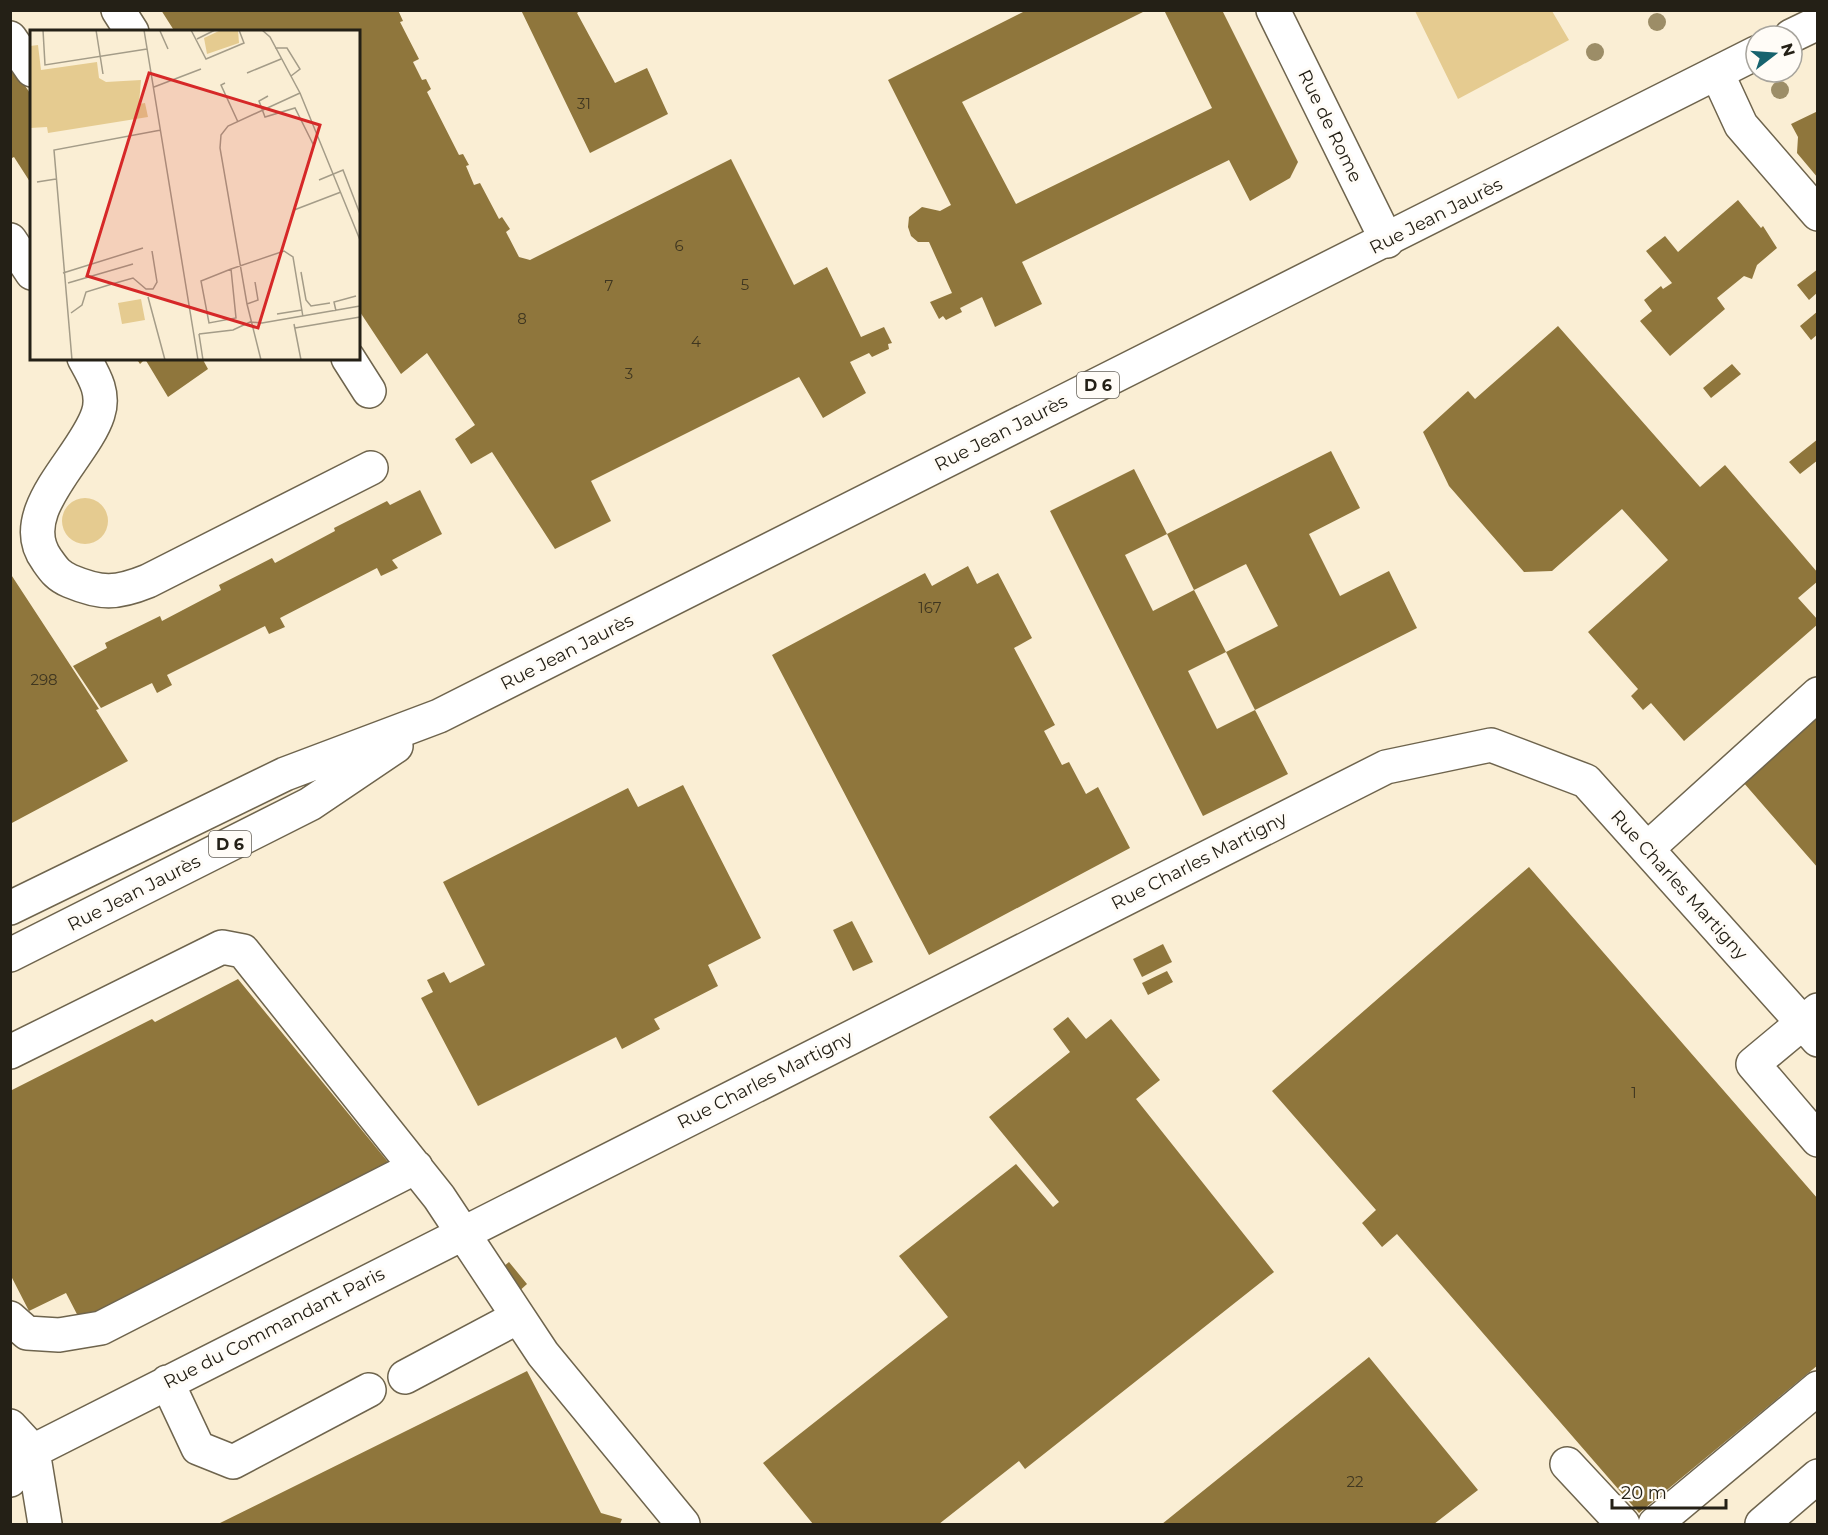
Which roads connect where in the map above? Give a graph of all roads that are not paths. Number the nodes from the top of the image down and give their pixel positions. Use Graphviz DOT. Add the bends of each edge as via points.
graph roads {
  1 [pos="118,10"];
  2 [pos="1273,10"];
  3 [pos="1818,23"];
  4 [pos="131,30"];
  5 [pos="1804,30"];
  6 [pos="10,38"];
  7 [pos="1744,59"];
  8 [pos="30,67"];
  9 [pos="1717,73"];
  10 [pos="1818,214"];
  11 [pos="10,240"];
  12 [pos="1387,241"];
  13 [pos="30,270"];
  14 [pos="85,360"];
  15 [pos="349,360"];
  16 [pos="369,391"];
  17 [pos="371,468"];
  18 [pos="1818,694"];
  19 [pos="440,717"];
  20 [pos="1647,849"];
  21 [pos="10,908"];
  22 [pos="10,955"];
  23 [pos="1812,1024"];
  24 [pos="10,1052"];
  25 [pos="1818,1140"];
  26 [pos="416,1167"];
  27 [pos="516,1206"];
  28 [pos="461,1233"];
  29 [pos="518,1317"];
  30 [pos="10,1318"];
  31 [pos="405,1377"];
  32 [pos="167,1382"];
  33 [pos="1818,1388"];
  34 [pos="369,1390"];
  35 [pos="10,1426"];
  36 [pos="33,1451"];
  37 [pos="1567,1464"];
  38 [pos="1818,1476"];
  39 [pos="10,1480"];
  40 [pos="45,1524"];
  41 [pos="683,1524"];
  42 [pos="1623,1524"];
  43 [pos="1655,1524"];
  44 [pos="1762,1524"];
  1 -- 4 [label="street"];
  2 -- 12 [label="street, Rue de Rome"];
  3 -- 5 [label="street"];
  6 -- 8 [label="street"];
  7 -- 9 [label="street, Rue Jean Jaurès / D 6"];
  9 -- 10 [label="street" via="1741,125"];
  9 -- 12 [label="street, Rue Jean Jaurès / D 6"];
  11 -- 13 [label="street"];
  12 -- 19 [label="street, Rue Jean Jaurès / D 6"];
  14 -- 17 [label="street" via="97,381 99,412 88,438 51,490 38,518 39,549 58,576 94,591 123,591 148,581"];
  15 -- 16 [label="street"];
  18 -- 20 [label="street"];
  19 -- 21 [label="street, Rue Jean Jaurès / D 6" via="285,774"];
  19 -- 22 [label="street, Rue Jean Jaurès / D 6" via="310,804"];
  20 -- 23 [label="street, Rue Charles Martigny"];
  20 -- 27 [label="street, Rue Charles Martigny" via="1586,781 1491,745 1386,767"];
  23 -- 25 [label="street" via="1753,1064"];
  24 -- 26 [label="street" via="222,947 243,951"];
  26 -- 28 [label="street"];
  26 -- 30 [label="street" via="101,1328 59,1335 27,1333"];
  27 -- 28 [label="street, Rue du Commandant Paris"];
  28 -- 29 [label="street"];
  28 -- 32 [label="street, Rue du Commandant Paris"];
  29 -- 31 [label="street"];
  29 -- 41 [label="street" via="543,1354"];
  32 -- 34 [label="street" via="198,1449 232,1462"];
  32 -- 36 [label="street, Rue du Commandant Paris"];
  33 -- 43 [label="street"];
  35 -- 36 [label="street"];
  36 -- 39 [label="street"];
  36 -- 40 [label="street"];
  37 -- 42 [label="street"];
  38 -- 44 [label="street"];
}
